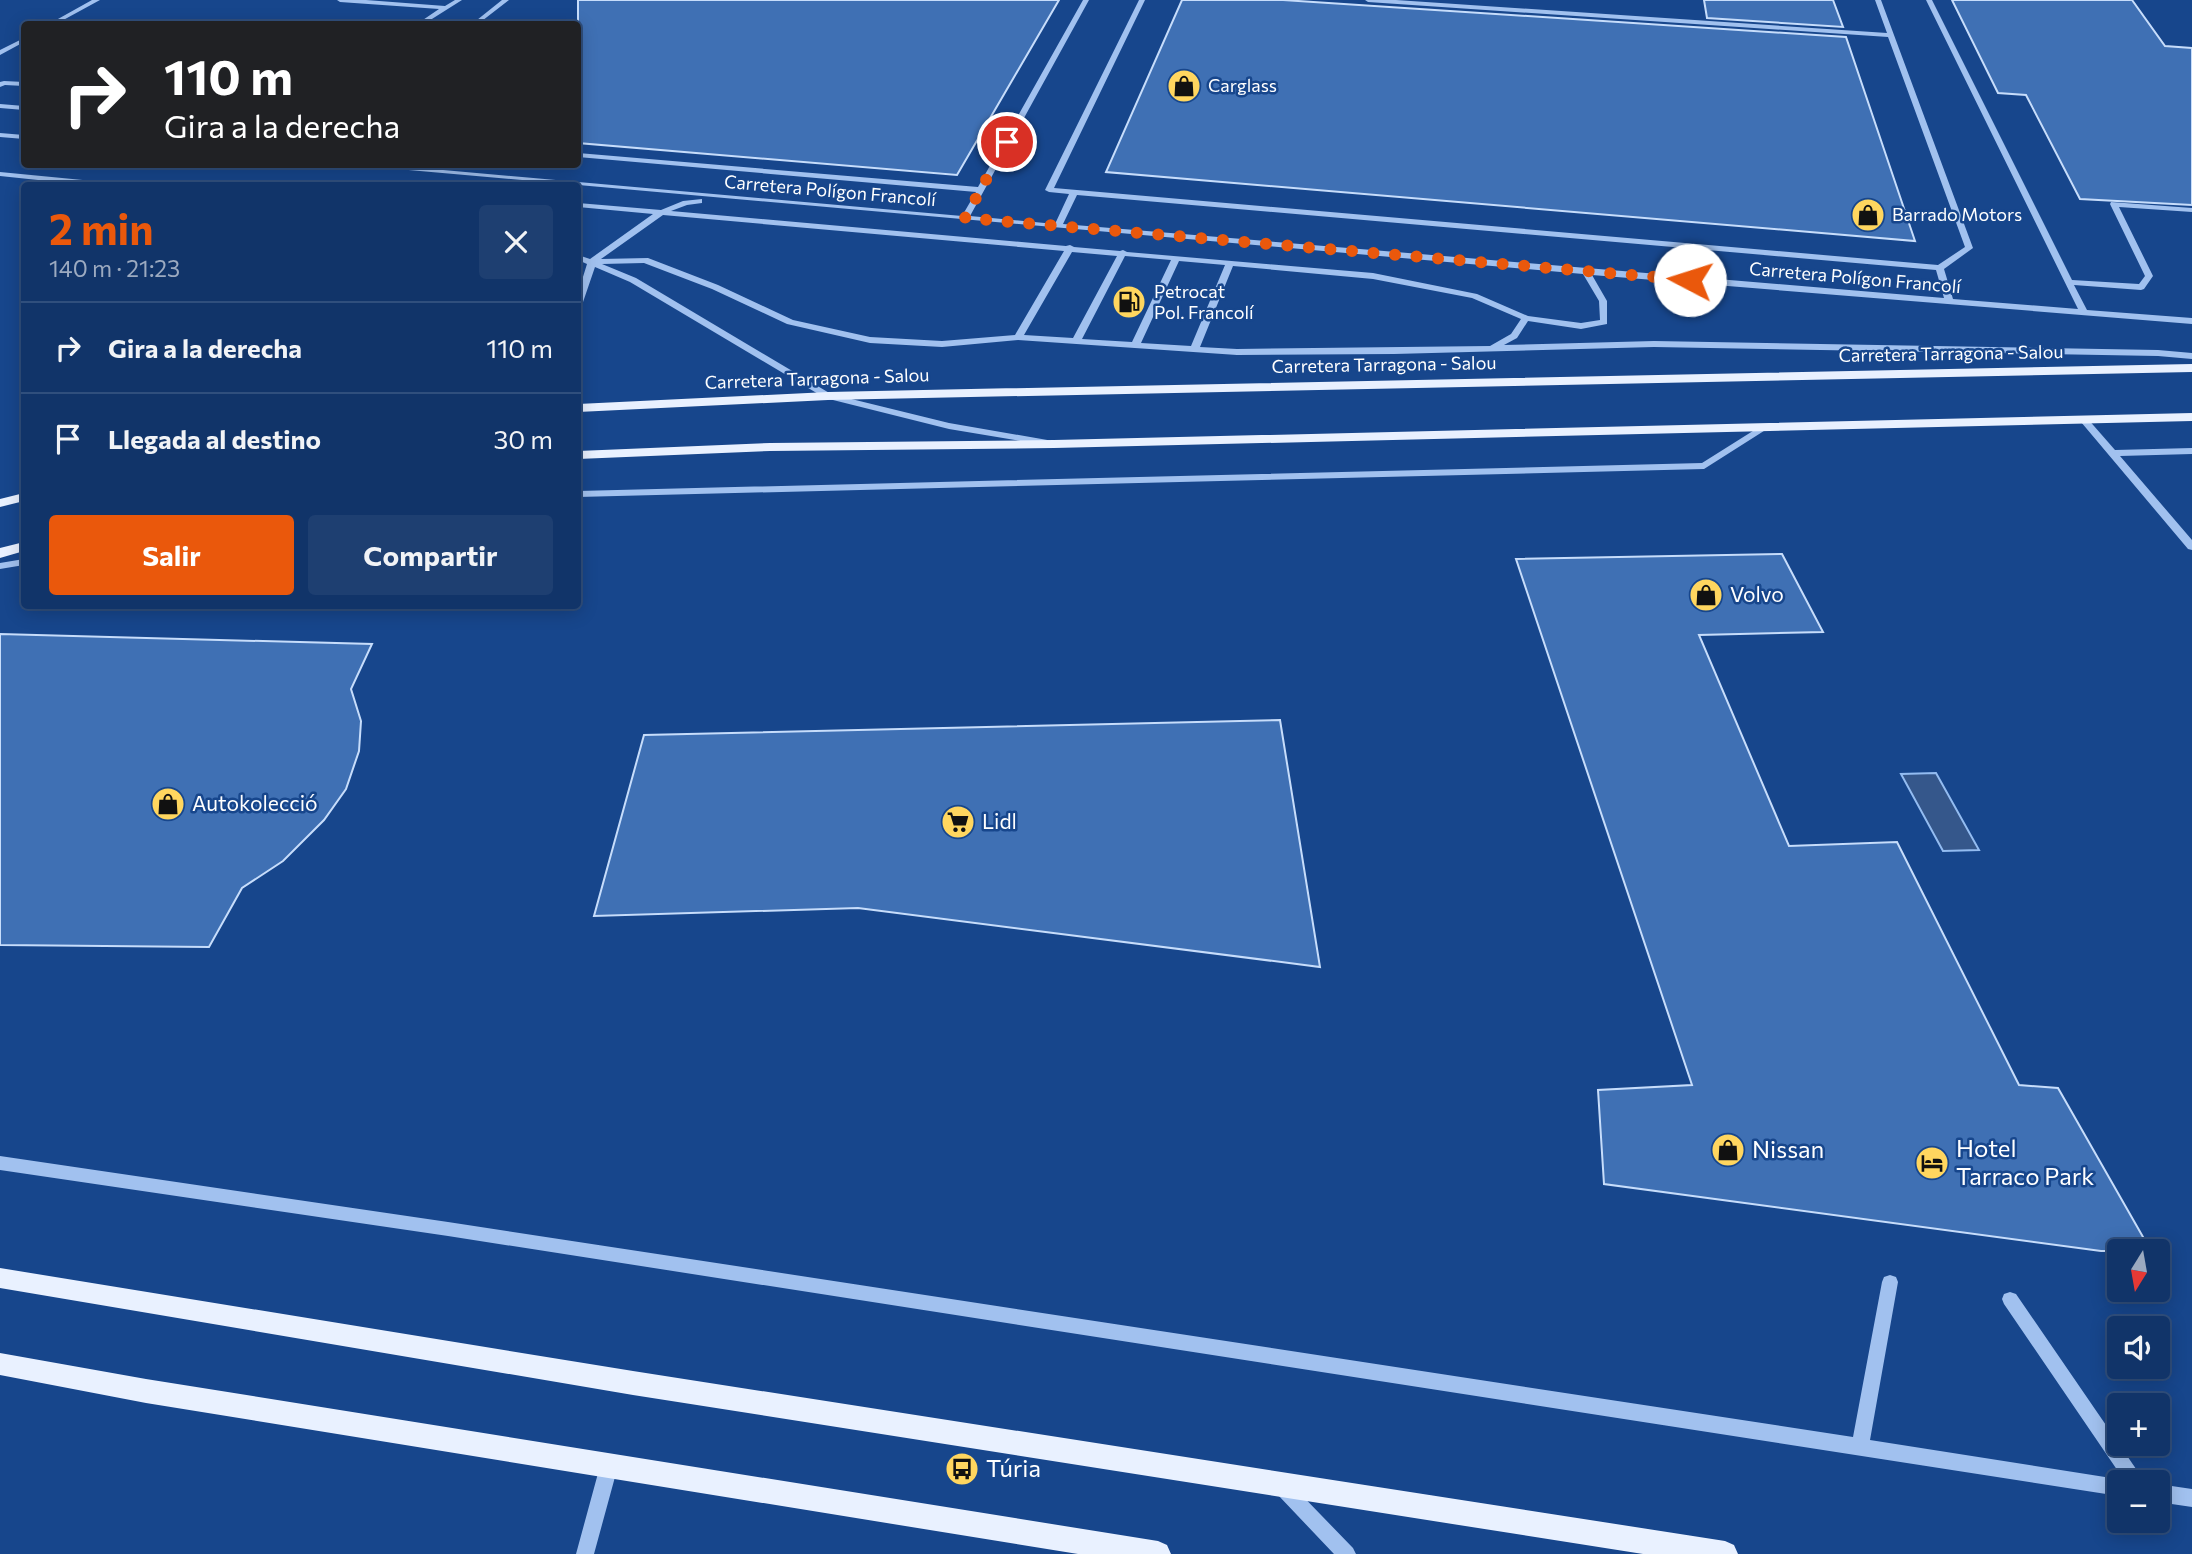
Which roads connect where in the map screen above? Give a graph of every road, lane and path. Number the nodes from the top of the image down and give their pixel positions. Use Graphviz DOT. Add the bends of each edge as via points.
graph roads {
  1 [pos="97,0"];
  2 [pos="340,0"];
  3 [pos="459,0"];
  4 [pos="506,0"];
  5 [pos="1086,0"];
  6 [pos="1142,0"];
  7 [pos="1368,0"];
  8 [pos="1878,0"];
  9 [pos="1929,0"];
  10 [pos="448,8"];
  11 [pos="58,21"];
  12 [pos="425,21"];
  13 [pos="479,21"];
  14 [pos="1891,35"];
  15 [pos="21,42"];
  16 [pos="0,53"];
  17 [pos="21,84"];
  18 [pos="0,85"];
  19 [pos="0,106"];
  20 [pos="21,108"];
  21 [pos="0,135"];
  22 [pos="21,138"];
  23 [pos="581,155"];
  24 [pos="390,168"];
  25 [pos="0,174"];
  26 [pos="83,182"];
  27 [pos="551,182"];
  28 [pos="581,185"];
  29 [pos="981,190"];
  30 [pos="1074,192"];
  31 [pos="770,201"];
  32 [pos="581,205"];
  33 [pos="2192,210"];
  34 [pos="664,211"];
  35 [pos="965,218"];
  36 [pos="1058,226"];
  37 [pos="1070,247"];
  38 [pos="1123,252"];
  39 [pos="1177,257"];
  40 [pos="581,258"];
  41 [pos="592,262"];
  42 [pos="1231,262"];
  43 [pos="1940,268"];
  44 [pos="1586,272"];
  45 [pos="2068,282"];
  46 [pos="581,295"];
  47 [pos="1949,301"];
  48 [pos="2084,313"];
  49 [pos="1526,318"];
  50 [pos="2192,321"];
  51 [pos="1018,337"];
  52 [pos="1076,341"];
  53 [pos="1135,346"];
  54 [pos="1492,348"];
  55 [pos="1194,350"];
  56 [pos="2192,356"];
  57 [pos="2192,368"];
  58 [pos="828,396"];
  59 [pos="581,408"];
  60 [pos="2192,417"];
  61 [pos="2084,420"];
  62 [pos="1764,428"];
  63 [pos="1054,444"];
  64 [pos="2192,451"];
  65 [pos="2112,453"];
  66 [pos="581,455"];
  67 [pos="581,494"];
  68 [pos="21,498"];
  69 [pos="0,503"];
  70 [pos="21,547"];
  71 [pos="2192,547"];
  72 [pos="0,553"];
  73 [pos="21,562"];
  74 [pos="0,566"];
  75 [pos="0,1163"];
  76 [pos="0,1278"];
  77 [pos="1890,1282"];
  78 [pos="2010,1299"];
  79 [pos="0,1364"];
  80 [pos="1860,1447"];
  81 [pos="609,1466"];
  82 [pos="2128,1470"];
  83 [pos="1278,1482"];
  84 [pos="2107,1485"];
  85 [pos="2170,1495"];
  86 [pos="2192,1498"];
  87 [pos="585,1554"];
  88 [pos="1158,1554"];
  89 [pos="1347,1554"];
  90 [pos="1724,1554"];
  1 -- 11 [label="street"];
  2 -- 10 [label="street"];
  3 -- 10 [label="street"];
  4 -- 13 [label="street"];
  5 -- 29 [label="street"];
  6 -- 30 [label="lane" via="1049,190"];
  7 -- 14 [label="street"];
  8 -- 14 [label="street"];
  9 -- 45 [label="street"];
  10 -- 12 [label="street"];
  14 -- 43 [label="street" via="1969,248"];
  15 -- 16 [label="street"];
  17 -- 18 [label="street"];
  19 -- 20 [label="street"];
  21 -- 22 [label="street"];
  23 -- 29 [label="street"];
  24 -- 27 [label="street, Carretera Polígon Francolí"];
  25 -- 26 [label="street"];
  28 -- 31 [label="street, Carretera Polígon Francolí"];
  29 -- 35 [label="street"];
  30 -- 36 [label="street"];
  30 -- 43 [label="lane"];
  31 -- 34 [label="street" via="689,201"];
  31 -- 35 [label="street, Carretera Polígon Francolí"];
  32 -- 34 [label="street"];
  33 -- 45 [label="street" via="2114,204 2149,276 2141,287"];
  34 -- 37 [label="street"];
  34 -- 41 [label="street"];
  35 -- 36 [label="street, Carretera Polígon Francolí"];
  36 -- 44 [label="street, Carretera Polígon Francolí"];
  37 -- 38 [label="street"];
  37 -- 51 [label="street"];
  38 -- 39 [label="street"];
  38 -- 52 [label="street"];
  39 -- 42 [label="street"];
  39 -- 53 [label="street"];
  40 -- 41 [label="street"];
  41 -- 46 [label="street"];
  41 -- 51 [label="street" via="645,260 790,322 870,340 942,344"];
  41 -- 58 [label="street" via="633,280"];
  42 -- 49 [label="street" via="1373,276 1474,296"];
  42 -- 55 [label="street"];
  43 -- 47 [label="street"];
  44 -- 47 [label="street, Carretera Polígon Francolí"];
  44 -- 49 [label="street" via="1603,301 1604,322 1581,326"];
  45 -- 48 [label="street"];
  47 -- 48 [label="street, Carretera Polígon Francolí"];
  48 -- 50 [label="street, Carretera Polígon Francolí"];
  49 -- 54 [label="street" via="1514,336"];
  51 -- 52 [label="street"];
  52 -- 53 [label="street"];
  53 -- 55 [label="street"];
  54 -- 55 [label="street"];
  54 -- 56 [label="street" via="1654,344"];
  57 -- 58 [label="main road, Carretera Tarragona - Salou"];
  58 -- 59 [label="main road, Carretera Tarragona - Salou"];
  58 -- 63 [label="street" via="949,426"];
  60 -- 61 [label="main road"];
  61 -- 62 [label="main road"];
  61 -- 65 [label="street"];
  62 -- 63 [label="main road"];
  62 -- 67 [label="street" via="1704,467"];
  63 -- 66 [label="main road" via="770,447"];
  64 -- 65 [label="street"];
  65 -- 71 [label="street"];
  68 -- 69 [label="main road"];
  70 -- 72 [label="main road"];
  73 -- 74 [label="street"];
  75 -- 80 [label="street"];
  76 -- 83 [label="main road" via="634,1383"];
  77 -- 80 [label="street"];
  78 -- 82 [label="street"];
  79 -- 81 [label="main road"];
  80 -- 84 [label="street"];
  81 -- 87 [label="street"];
  81 -- 88 [label="main road"];
  83 -- 89 [label="street"];
  83 -- 90 [label="main road"];
  85 -- 86 [label="lane"];
}
